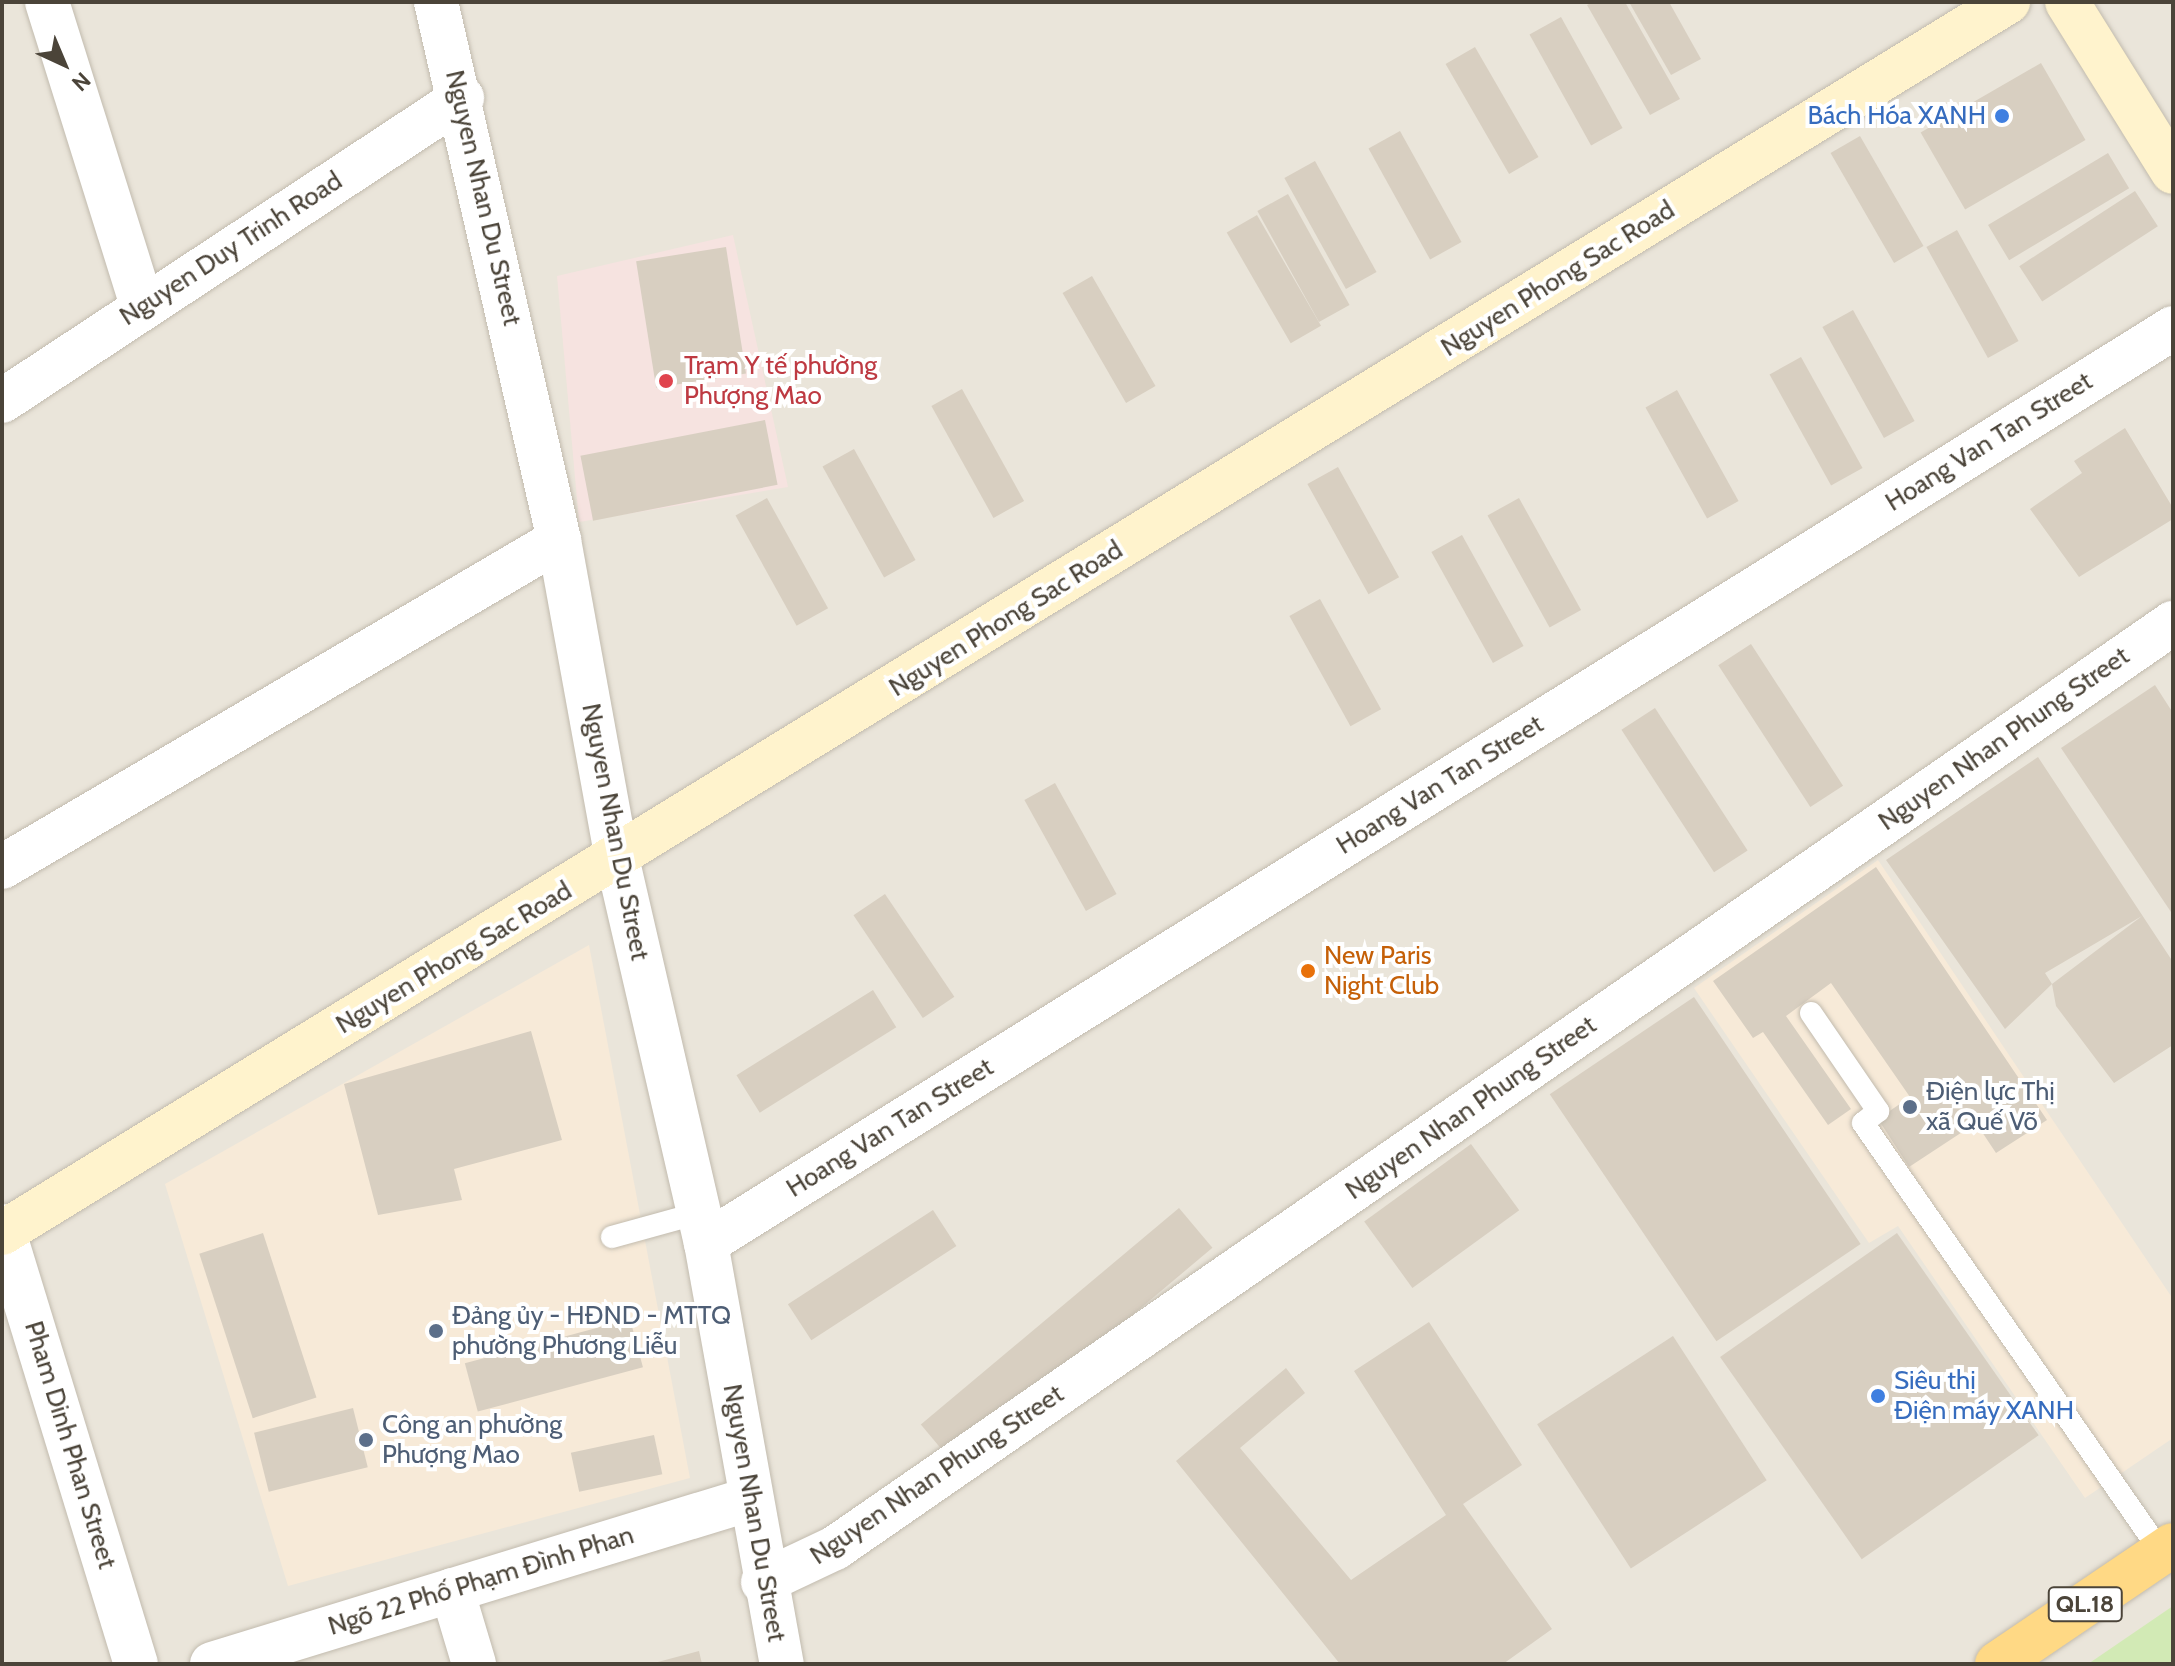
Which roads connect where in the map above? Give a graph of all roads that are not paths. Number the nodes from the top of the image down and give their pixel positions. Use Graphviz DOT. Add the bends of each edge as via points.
graph roads {
  1 [pos="47,2"];
  2 [pos="436,2"];
  3 [pos="2008,2"];
  4 [pos="2067,2"];
  5 [pos="462,98"];
  6 [pos="2173,172"];
  7 [pos="142,306"];
  8 [pos="2173,328"];
  9 [pos="2,401"];
  10 [pos="559,540"];
  11 [pos="2173,623"];
  12 [pos="617,858"];
  13 [pos="2,867"];
  14 [pos="1811,1013"];
  15 [pos="703,1228"];
  16 [pos="3,1230"];
  17 [pos="612,1237"];
  18 [pos="750,1499"];
  19 [pos="2167,1548"];
  20 [pos="763,1582"];
  21 [pos="452,1590"];
  22 [pos="136,1664"];
  23 [pos="212,1664"];
  24 [pos="474,1664"];
  25 [pos="782,1664"];
  26 [pos="1997,1664"];
  1 -- 7 [label="street"];
  2 -- 5 [label="street, Nguyen Nhan Du Street"];
  3 -- 12 [label="main road, Nguyen Phong Sac Road"];
  4 -- 6 [label="main road"];
  5 -- 7 [label="street, Nguyen Duy Trinh Road"];
  5 -- 10 [label="street, Nguyen Nhan Du Street"];
  7 -- 9 [label="street, Nguyen Duy Trinh Road"];
  8 -- 15 [label="street, Hoang Van Tan Street"];
  10 -- 12 [label="street, Nguyen Nhan Du Street"];
  10 -- 13 [label="street"];
  11 -- 20 [label="street, Nguyen Nhan Phung Street" via="835,1548"];
  12 -- 15 [label="street, Nguyen Nhan Du Street"];
  12 -- 16 [label="main road, Nguyen Phong Sac Road"];
  14 -- 19 [label="lane" via="1878,1111 1863,1123"];
  15 -- 17 [label="lane"];
  15 -- 18 [label="street, Nguyen Nhan Du Street"];
  16 -- 22 [label="street, Pham Dinh Phan Street"];
  18 -- 20 [label="street, Nguyen Nhan Du Street"];
  18 -- 21 [label="street, Ngõ 22 Phố Phạm Đình Phan"];
  19 -- 26 [label="highway, QL.18"];
  20 -- 25 [label="street, Nguyen Nhan Du Street"];
  21 -- 23 [label="street, Ngõ 22 Phố Phạm Đình Phan"];
  21 -- 24 [label="street"];
}
